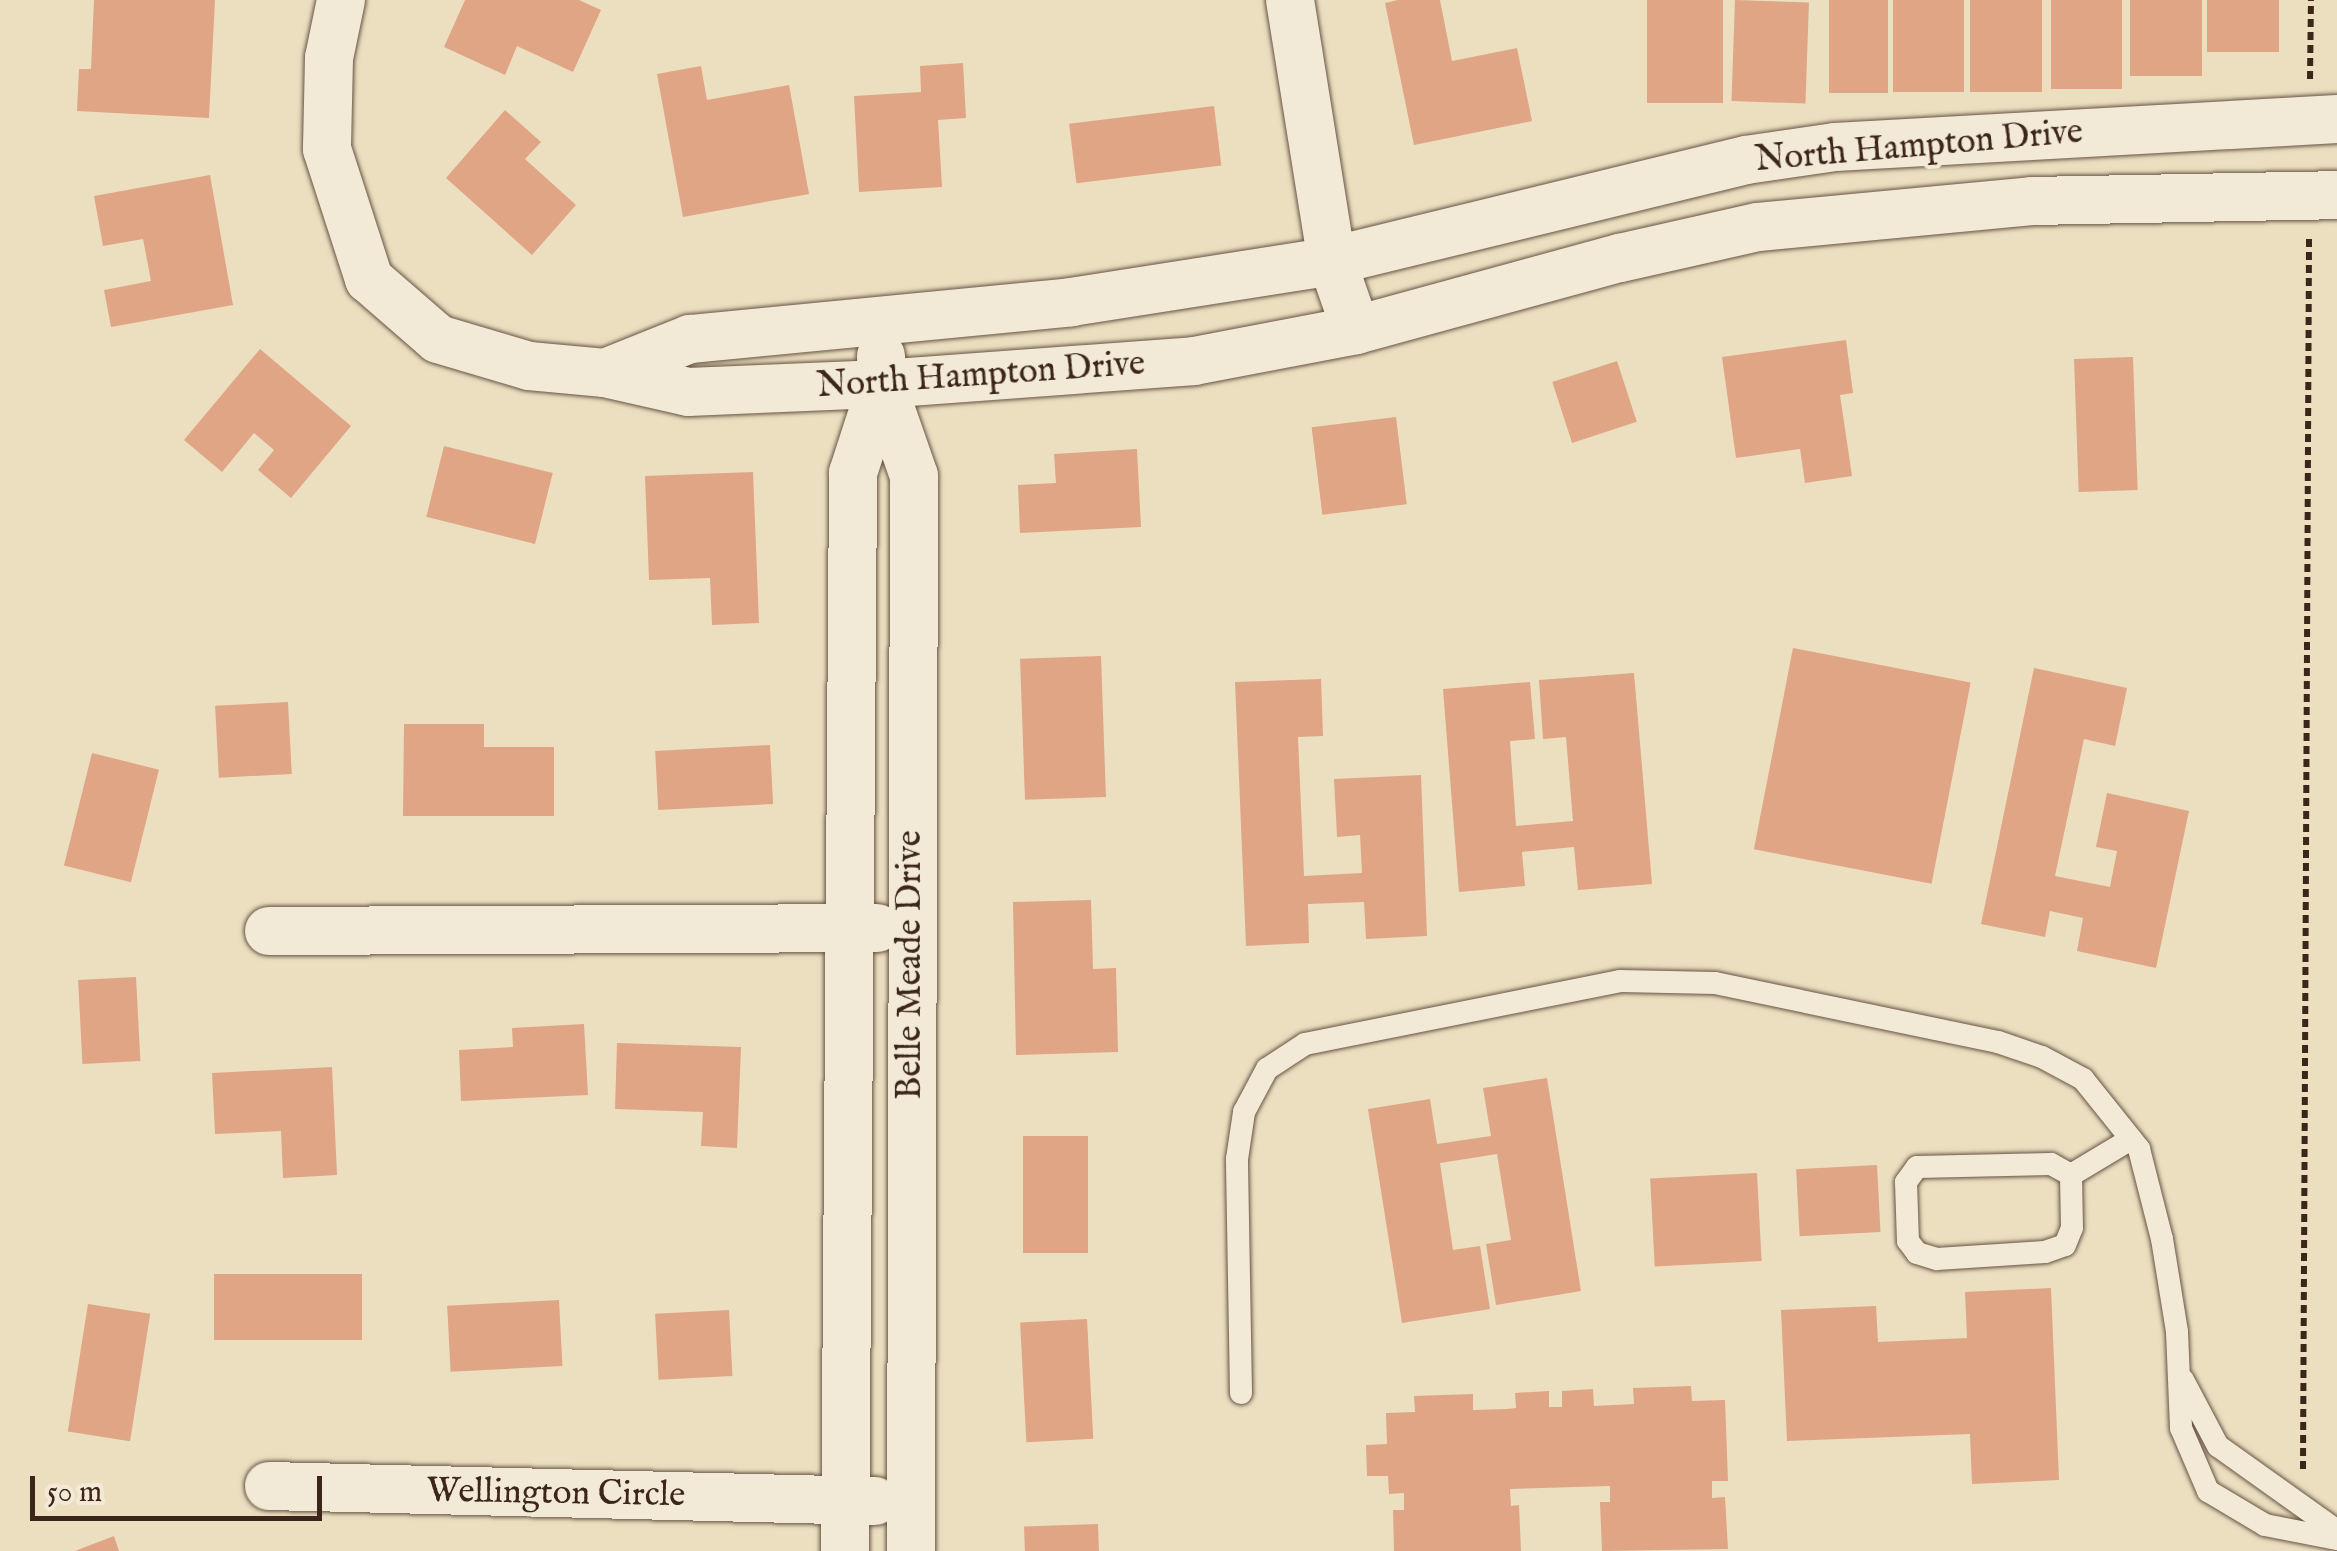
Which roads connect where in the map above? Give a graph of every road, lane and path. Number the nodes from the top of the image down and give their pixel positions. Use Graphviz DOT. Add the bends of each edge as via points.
graph roads {
  1 [pos="341,0"];
  2 [pos="1290,0"];
  3 [pos="2311,0"];
  4 [pos="2323,119"];
  5 [pos="2323,195"];
  6 [pos="1332,260"];
  7 [pos="878,318"];
  8 [pos="1356,330"];
  9 [pos="605,372"];
  10 [pos="882,384"];
  11 [pos="911,925"];
  12 [pos="847,930"];
  13 [pos="270,932"];
  14 [pos="2131,1139"];
  15 [pos="2072,1175"];
  16 [pos="2180,1375"];
  17 [pos="1241,1393"];
  18 [pos="269,1486"];
  19 [pos="843,1501"];
  20 [pos="911,1502"];
  21 [pos="2303,1508"];
  22 [pos="2337,1531"];
  23 [pos="2337,1539"];
  24 [pos="845,1551"];
  25 [pos="912,1551"];
  1 -- 9 [label="street, North Hampton Drive" via="329,58 328,149 369,279 438,339 529,366"];
  2 -- 6 [label="street"];
  3 -- 4 [label="path"];
  4 -- 6 [label="street, North Hampton Drive" via="1817,149 1746,160"];
  5 -- 8 [label="street, North Hampton Drive" via="2032,201 1758,227"];
  5 -- 21 [label="path"];
  6 -- 7 [label="street, North Hampton Drive" via="1072,302"];
  6 -- 8 [label="street"];
  7 -- 9 [label="street, North Hampton Drive" via="690,338"];
  7 -- 10 [label="street, Belle Meade Drive"];
  8 -- 10 [label="street, North Hampton Drive" via="1194,362"];
  9 -- 10 [label="street, North Hampton Drive" via="688,392"];
  10 -- 11 [label="street, Belle Meade Drive" via="914,476"];
  10 -- 12 [label="street, Belle Meade Drive" via="853,473"];
  11 -- 12 [label="street"];
  11 -- 20 [label="street, Belle Meade Drive"];
  12 -- 13 [label="street"];
  12 -- 19 [label="street, Belle Meade Drive"];
  14 -- 15 [label="lane"];
  14 -- 16 [label="lane" via="2162,1240"];
  14 -- 17 [label="lane" via="2083,1079 2042,1057 1715,983 1620,981 1305,1044 1267,1069 1244,1112 1238,1159"];
  15 -- 15 [label="lane" via="2072,1228 2065,1245 1937,1259 1916,1253 1908,1241 1906,1182 1917,1168 2050,1164"];
  16 -- 21 [label="lane" via="2218,1446"];
  16 -- 23 [label="lane" via="2181,1428 2208,1491 2265,1525"];
  18 -- 19 [label="street, Wellington Circle"];
  19 -- 20 [label="street, Wellington Circle"];
  19 -- 24 [label="street, Belle Meade Drive"];
  20 -- 25 [label="street, Belle Meade Drive"];
  21 -- 22 [label="lane"];
}
